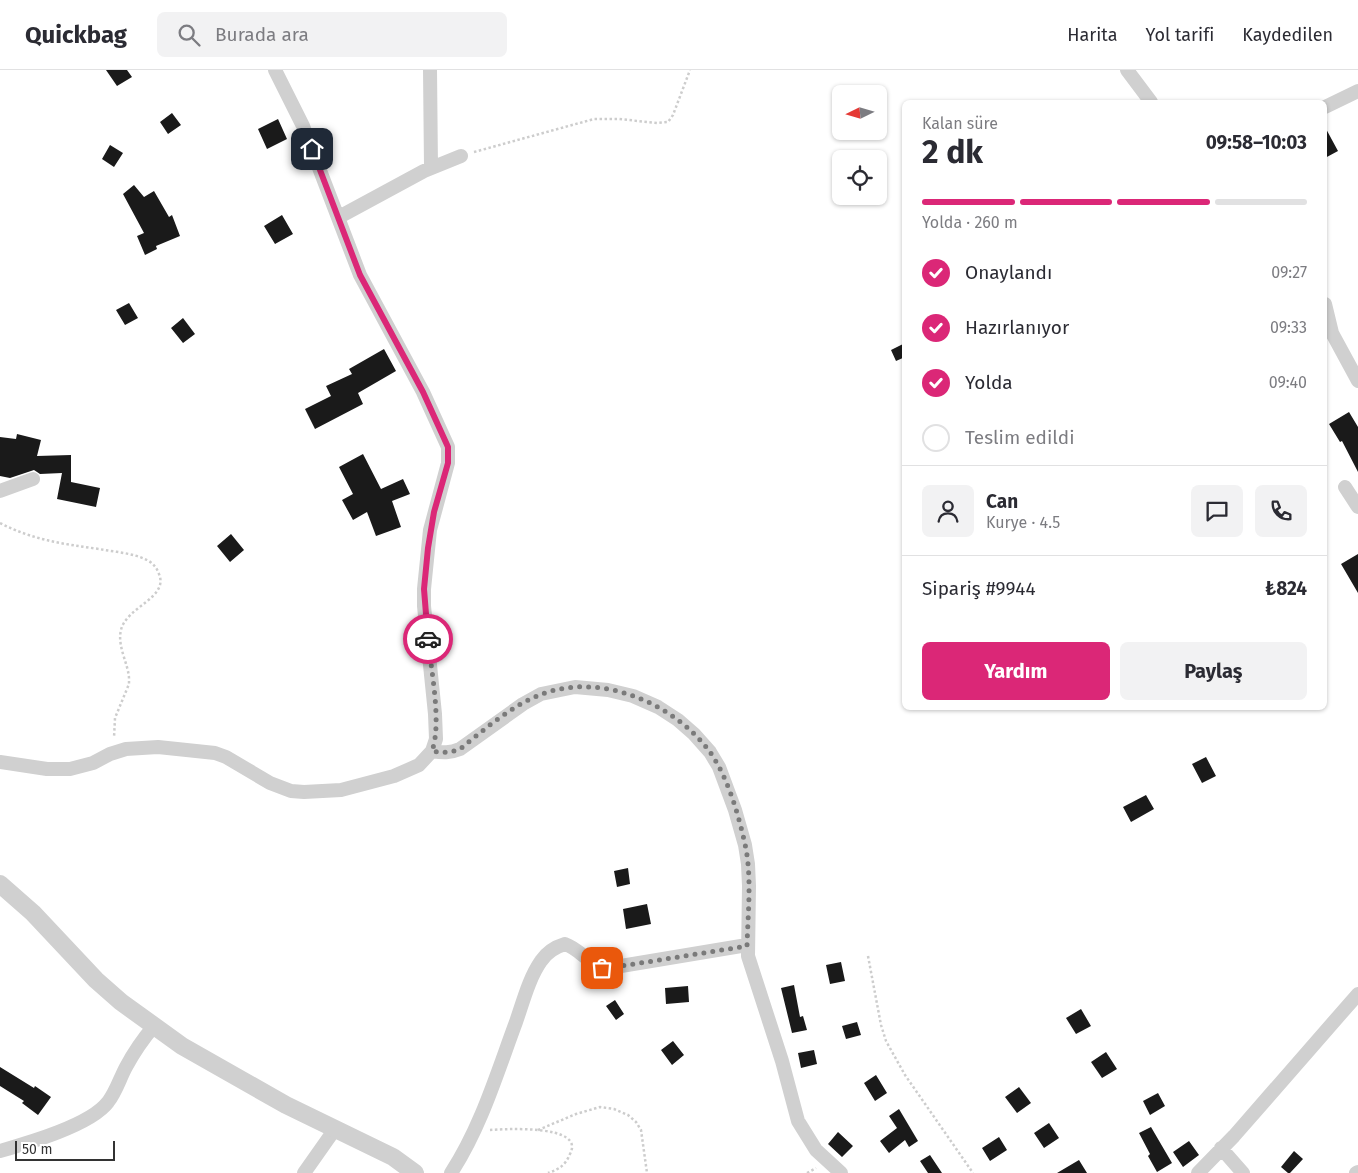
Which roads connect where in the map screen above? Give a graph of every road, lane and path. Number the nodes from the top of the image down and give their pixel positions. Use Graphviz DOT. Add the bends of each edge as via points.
graph roads {
  1 [pos="275,70"];
  2 [pos="430,70"];
  3 [pos="690,70"];
  4 [pos="1127,70"];
  5 [pos="1358,91"];
  6 [pos="1150,100"];
  7 [pos="1327,106"];
  8 [pos="461,156"];
  9 [pos="431,167"];
  10 [pos="339,217"];
  11 [pos="1327,312"];
  12 [pos="1358,381"];
  13 [pos="33,479"];
  14 [pos="1345,486"];
  15 [pos="0,491"];
  16 [pos="1358,507"];
  17 [pos="0,523"];
  18 [pos="432,751"];
  19 [pos="113,752"];
  20 [pos="0,762"];
  21 [pos="0,884"];
  22 [pos="747,946"];
  23 [pos="868,956"];
  24 [pos="1358,994"];
  25 [pos="154,1026"];
  26 [pos="335,1129"];
  27 [pos="538,1130"];
  28 [pos="472,1135"];
  29 [pos="1221,1148"];
  30 [pos="0,1151"];
  31 [pos="304,1173"];
  32 [pos="415,1173"];
  33 [pos="450,1173"];
  34 [pos="548,1173"];
  35 [pos="647,1173"];
  36 [pos="841,1173"];
  37 [pos="973,1173"];
  38 [pos="1198,1173"];
  39 [pos="1243,1173"];
  1 -- 10 [label="street" via="303,126"];
  2 -- 9 [label="street"];
  3 -- 8 [label="path" via="668,122 594,119"];
  4 -- 6 [label="street"];
  5 -- 7 [label="street"];
  8 -- 9 [label="street"];
  9 -- 10 [label="street"];
  10 -- 18 [label="street" via="363,282 423,392 449,454 430,530 424,589 435,714 436,740"];
  11 -- 12 [label="street" via="1332,333"];
  13 -- 15 [label="street"];
  14 -- 16 [label="street"];
  17 -- 19 [label="path" via="24,535 50,542 135,555 149,561 160,576 161,585 154,596 131,613 120,630 129,684 115,718"];
  18 -- 19 [label="street" via="419,765 394,776 347,789 304,792 281,788 215,753 158,747"];
  18 -- 22 [label="street" via="444,754 460,749 516,708 557,689 608,690 658,707 678,720 710,752 726,784 748,864"];
  19 -- 20 [label="street" via="93,763 70,769"];
  21 -- 25 [label="street" via="33,913 108,991"];
  22 -- 28 [label="street" via="609,968 596,965 575,947 566,944 550,950 540,961 530,984"];
  22 -- 36 [label="street" via="798,1121 816,1150"];
  23 -- 37 [label="path" via="886,1041"];
  24 -- 29 [label="street"];
  25 -- 26 [label="street" via="182,1046"];
  25 -- 30 [label="street" via="136,1048 108,1102 99,1111 51,1134"];
  26 -- 31 [label="street"];
  26 -- 32 [label="street" via="393,1157"];
  27 -- 28 [label="path" via="489,1130"];
  27 -- 34 [label="path" via="566,1136 571,1145 572,1152 561,1168"];
  27 -- 35 [label="path" via="600,1107 614,1109 636,1122"];
  28 -- 33 [label="street"];
  29 -- 38 [label="street"];
  29 -- 39 [label="street"];
}
